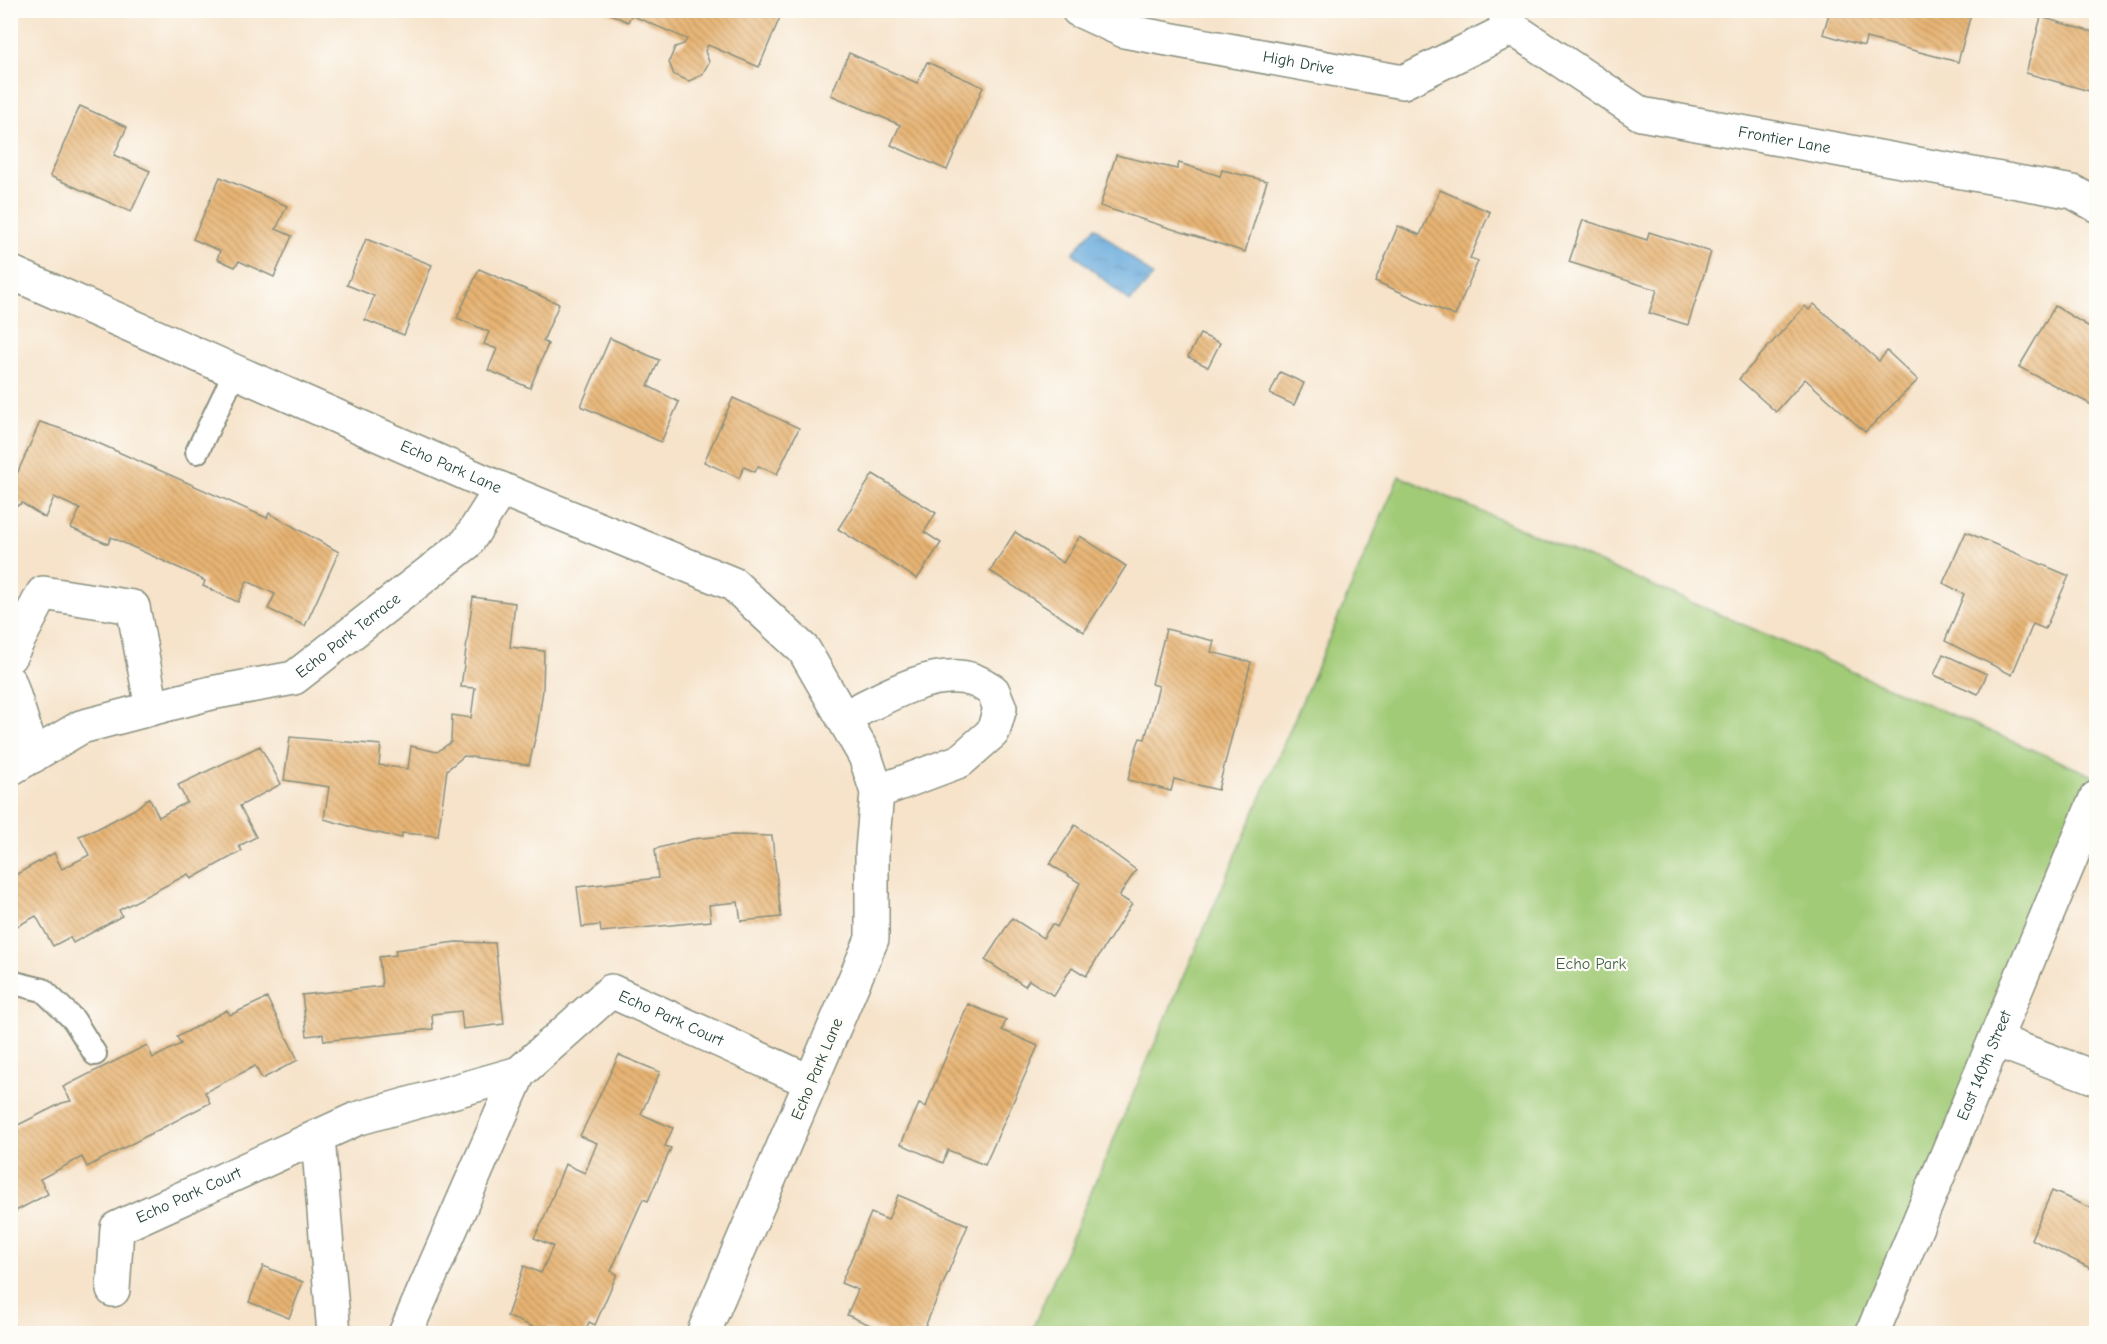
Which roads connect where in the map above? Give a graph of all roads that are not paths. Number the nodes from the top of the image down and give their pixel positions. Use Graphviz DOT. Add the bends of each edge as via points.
graph roads {
  1 [pos="1078,10"];
  2 [pos="1508,19"];
  3 [pos="2097,205"];
  4 [pos="10,272"];
  5 [pos="234,372"];
  6 [pos="197,452"];
  7 [pos="501,489"];
  8 [pos="10,656"];
  9 [pos="10,683"];
  10 [pos="152,708"];
  11 [pos="843,718"];
  12 [pos="22,763"];
  13 [pos="878,792"];
  14 [pos="2097,798"];
  15 [pos="10,982"];
  16 [pos="1995,1040"];
  17 [pos="95,1053"];
  18 [pos="519,1073"];
  19 [pos="2097,1078"];
  20 [pos="811,1082"];
  21 [pos="318,1137"];
  22 [pos="113,1290"];
  23 [pos="334,1334"];
  24 [pos="405,1334"];
  25 [pos="703,1334"];
  26 [pos="1872,1334"];
  1 -- 2 [label="street, High Drive" via="1124,31 1403,82"];
  2 -- 3 [label="street, Frontier Lane" via="1641,114 2073,192"];
  4 -- 5 [label="street, Echo Park Lane"];
  5 -- 6 [label="lane"];
  5 -- 7 [label="street, Echo Park Lane"];
  7 -- 10 [label="street, Echo Park Terrace" via="467,543 294,678"];
  7 -- 11 [label="street, Echo Park Lane" via="733,584 804,650"];
  8 -- 10 [label="street" via="43,593 133,607"];
  9 -- 12 [label="street, Echo Park Terrace"];
  10 -- 12 [label="street, Echo Park Terrace" via="81,727"];
  11 -- 13 [label="street, Echo Park Lane" via="865,756"];
  11 -- 13 [label="street" via="922,681 972,679 993,691 1000,708 993,732 960,761"];
  13 -- 20 [label="street, Echo Park Lane" via="872,851 872,939"];
  14 -- 16 [label="street, East 140th Street"];
  15 -- 17 [label="lane" via="43,990 74,1020"];
  16 -- 19 [label="street"];
  16 -- 26 [label="street, East 140th Street"];
  18 -- 20 [label="street, Echo Park Court" via="611,991"];
  18 -- 21 [label="street, Echo Park Court" via="356,1119"];
  18 -- 24 [label="street, Echo Park Court"];
  20 -- 25 [label="street, Echo Park Lane"];
  21 -- 22 [label="street, Echo Park Court" via="117,1228"];
  21 -- 23 [label="street"];
}
